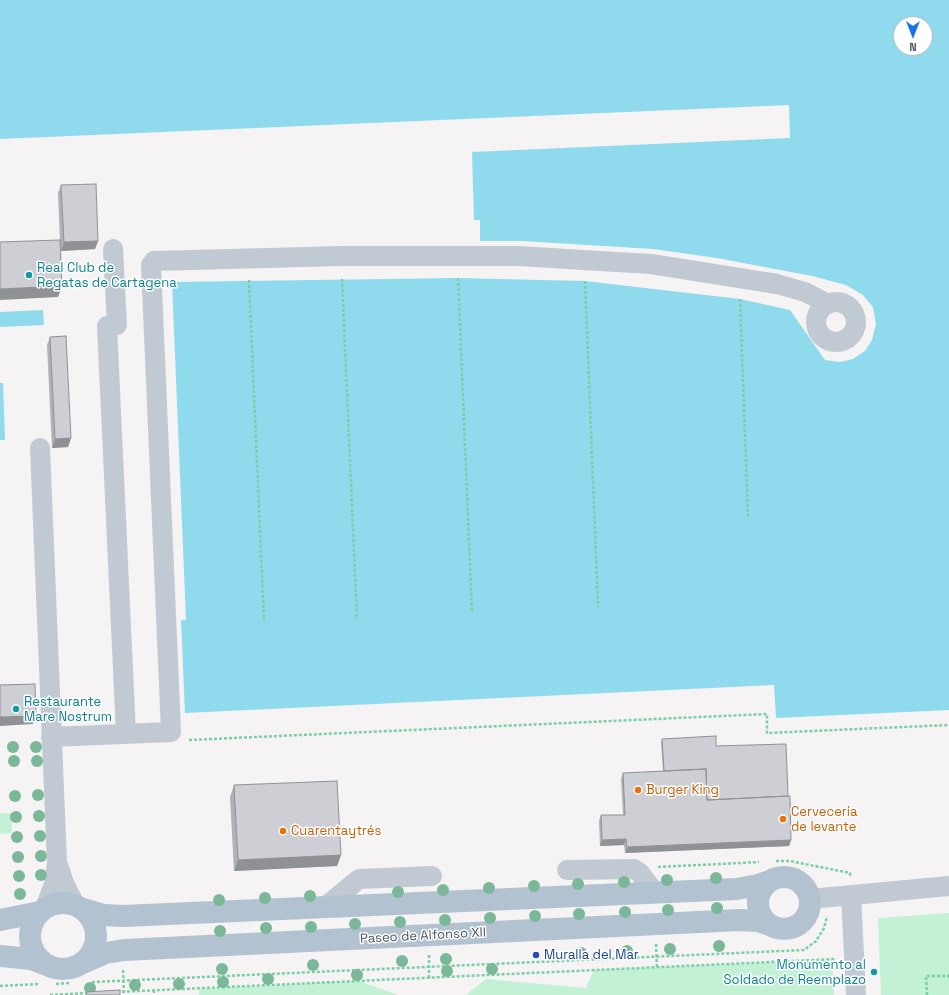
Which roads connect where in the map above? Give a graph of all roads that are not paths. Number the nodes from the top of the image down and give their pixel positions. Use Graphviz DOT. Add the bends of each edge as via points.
graph roads {
  1 [pos="113,248"];
  2 [pos="828,304"];
  3 [pos="40,448"];
  4 [pos="126,734"];
  5 [pos="51,738"];
  6 [pos="57,863"];
  7 [pos="567,870"];
  8 [pos="773,871"];
  9 [pos="432,876"];
  10 [pos="949,886"];
  11 [pos="655,893"];
  12 [pos="851,895"];
  13 [pos="818,898"];
  14 [pos="78,907"];
  15 [pos="325,907"];
  16 [pos="42,910"];
  17 [pos="0,920"];
  18 [pos="770,925"];
  19 [pos="0,956"];
  20 [pos="47,965"];
  21 [pos="78,965"];
  22 [pos="856,995"];
  1 -- 4 [label="street" via="117,325 107,326"];
  2 -- 4 [label="street" via="805,292 776,284 651,264 519,256 341,256 154,261 151,265 171,732"];
  3 -- 5 [label="street"];
  4 -- 5 [label="street"];
  5 -- 6 [label="street"];
  6 -- 14 [label="street" via="59,873"];
  6 -- 16 [label="street" via="54,884"];
  7 -- 11 [label="street" via="634,869"];
  8 -- 11 [label="main road" via="758,885 737,889"];
  8 -- 13 [label="main road" via="782,877 795,879"];
  8 -- 18 [label="main road" via="758,899 760,914"];
  9 -- 15 [label="street" via="359,879"];
  10 -- 12 [label="street"];
  11 -- 15 [label="main road"];
  12 -- 13 [label="street"];
  12 -- 22 [label="street"];
  13 -- 18 [label="main road" via="801,923 795,927 782,929"];
  14 -- 15 [label="main road" via="104,915 123,916"];
  14 -- 16 [label="main road" via="56,904"];
  14 -- 21 [label="main road" via="92,922 95,941 88,957"];
  16 -- 17 [label="main road"];
  16 -- 20 [label="main road" via="33,922 30,941 38,957"];
  18 -- 21 [label="main road, Paseo de Alfonso XII" via="740,920 124,950 106,953"];
  19 -- 20 [label="main road" via="31,959"];
  20 -- 21 [label="main road" via="59,969"];
}
